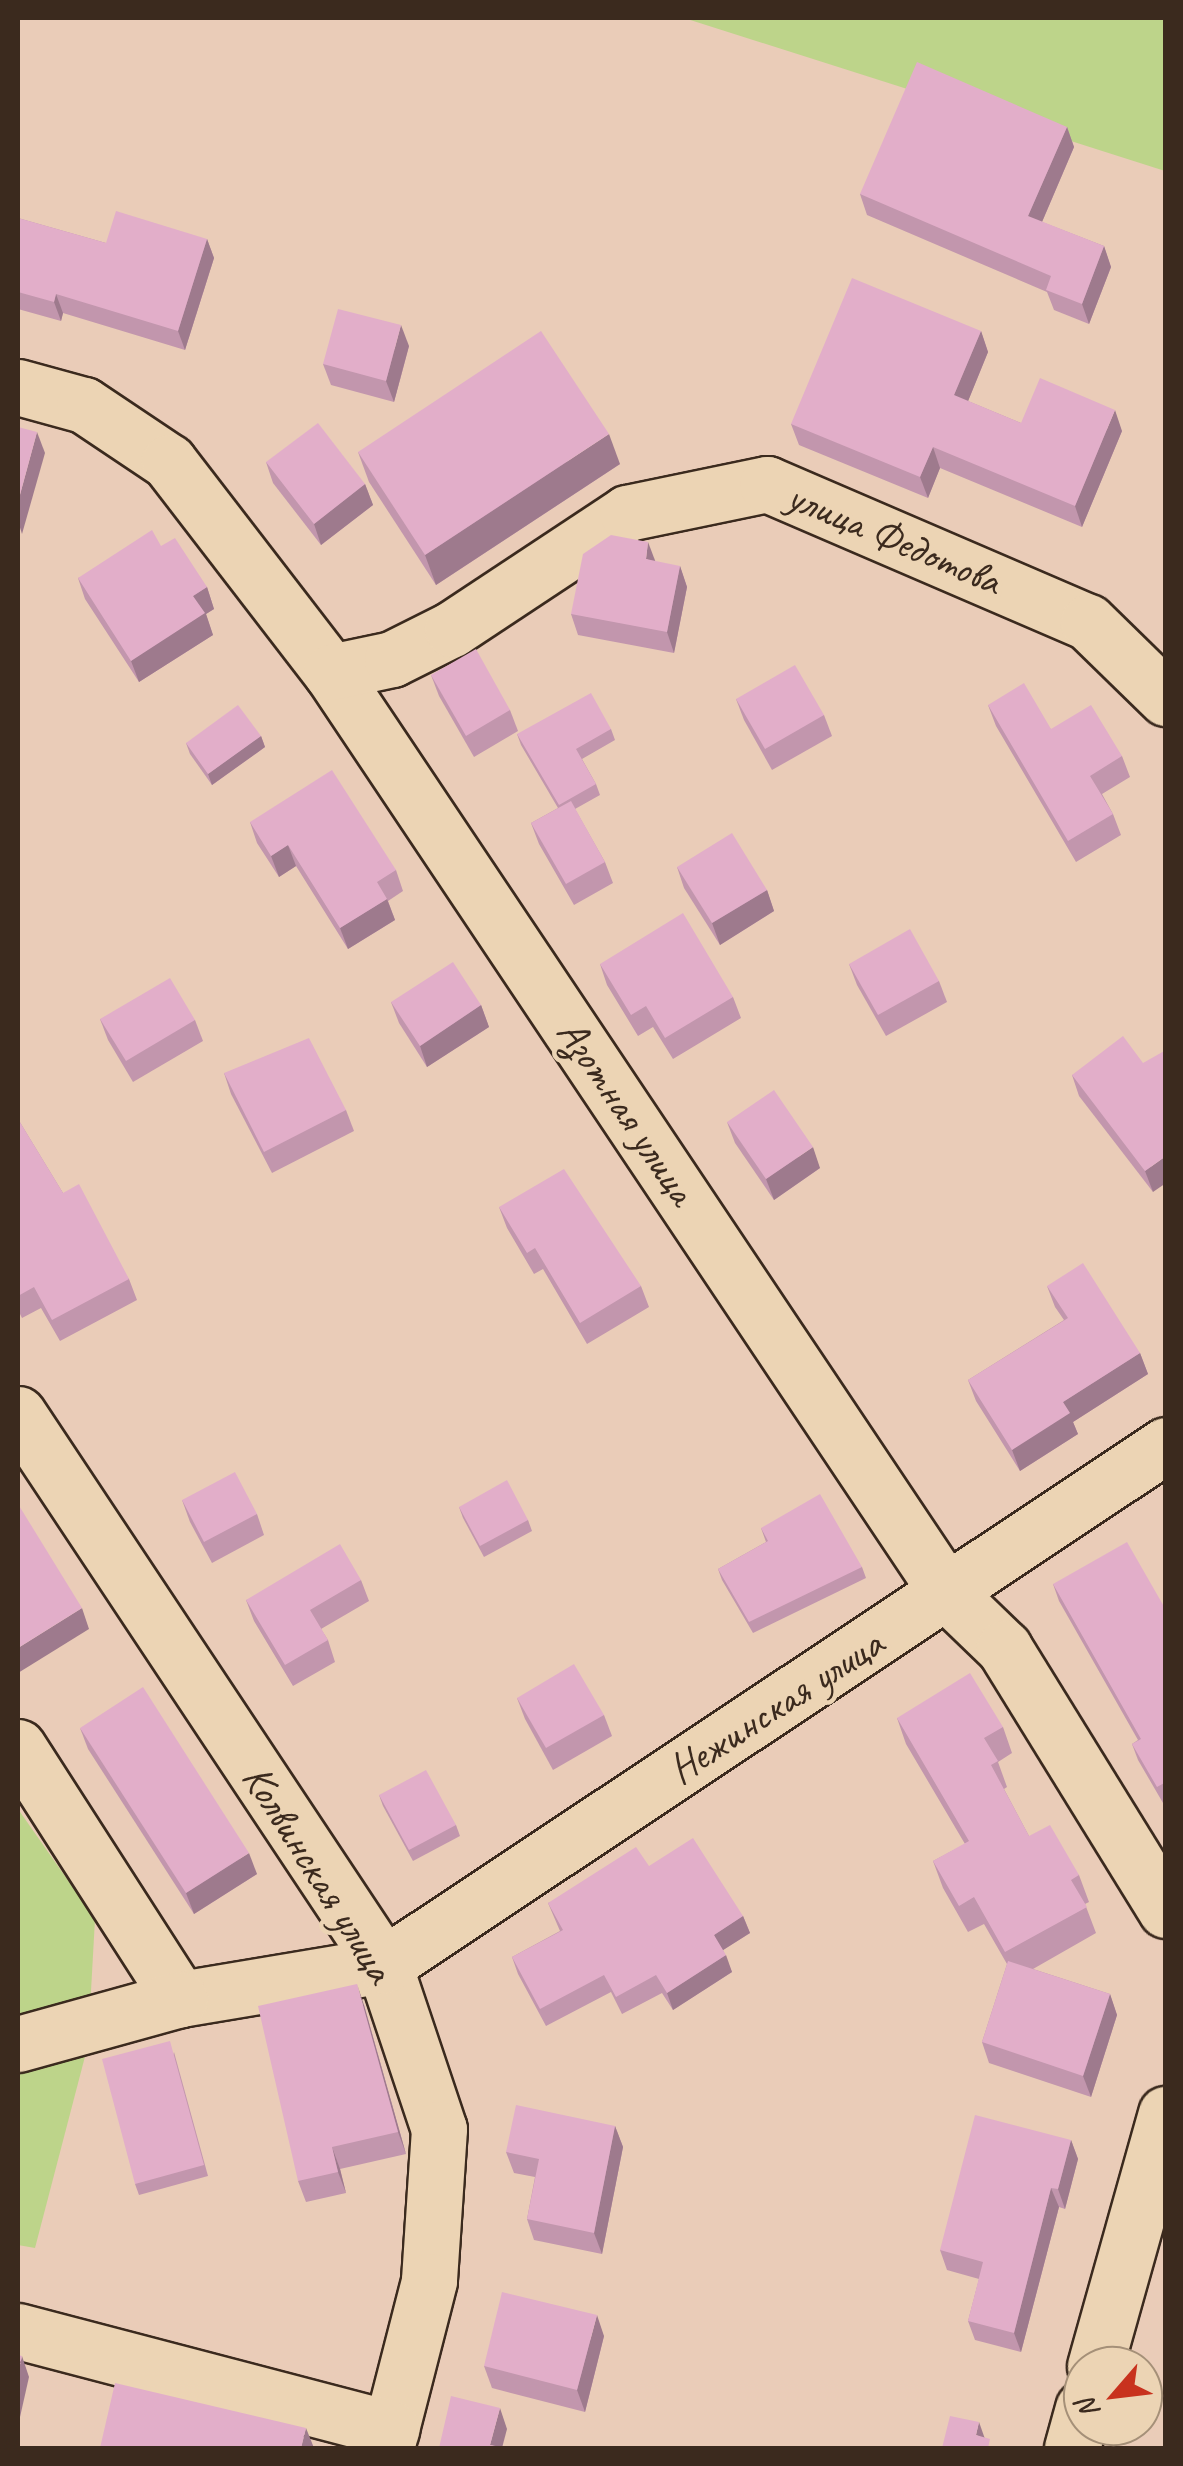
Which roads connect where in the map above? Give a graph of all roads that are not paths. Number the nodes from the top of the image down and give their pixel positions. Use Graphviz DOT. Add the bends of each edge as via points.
graph roads {
  1 [pos="18,387"];
  2 [pos="332,672"];
  3 [pos="1166,698"];
  4 [pos="18,1414"];
  5 [pos="1166,1445"];
  6 [pos="948,1594"];
  7 [pos="18,1747"];
  8 [pos="1166,1910"];
  9 [pos="384,1964"];
  10 [pos="180,1999"];
  11 [pos="18,2044"];
  12 [pos="1166,2114"];
  13 [pos="18,2331"];
  14 [pos="1101,2346"];
  15 [pos="389,2438"];
  1 -- 2 [label="street, Азотная улица" via="84,405 169,462"];
  2 -- 3 [label="street, улица Федотова" via="392,660 452,629 627,513 767,484 1088,622"];
  2 -- 6 [label="street, Азотная улица"];
  4 -- 9 [label="street, Колвинская улица"];
  5 -- 6 [label="street, Нежинская улица"];
  6 -- 8 [label="street, Азотная улица" via="1004,1648"];
  6 -- 9 [label="street, Нежинская улица"];
  7 -- 10 [label="street"];
  9 -- 10 [label="street"];
  9 -- 15 [label="street, Колвинская улица" via="439,2129 430,2281"];
  10 -- 11 [label="street"];
  12 -- 14 [label="street"];
  13 -- 15 [label="street"];
}
